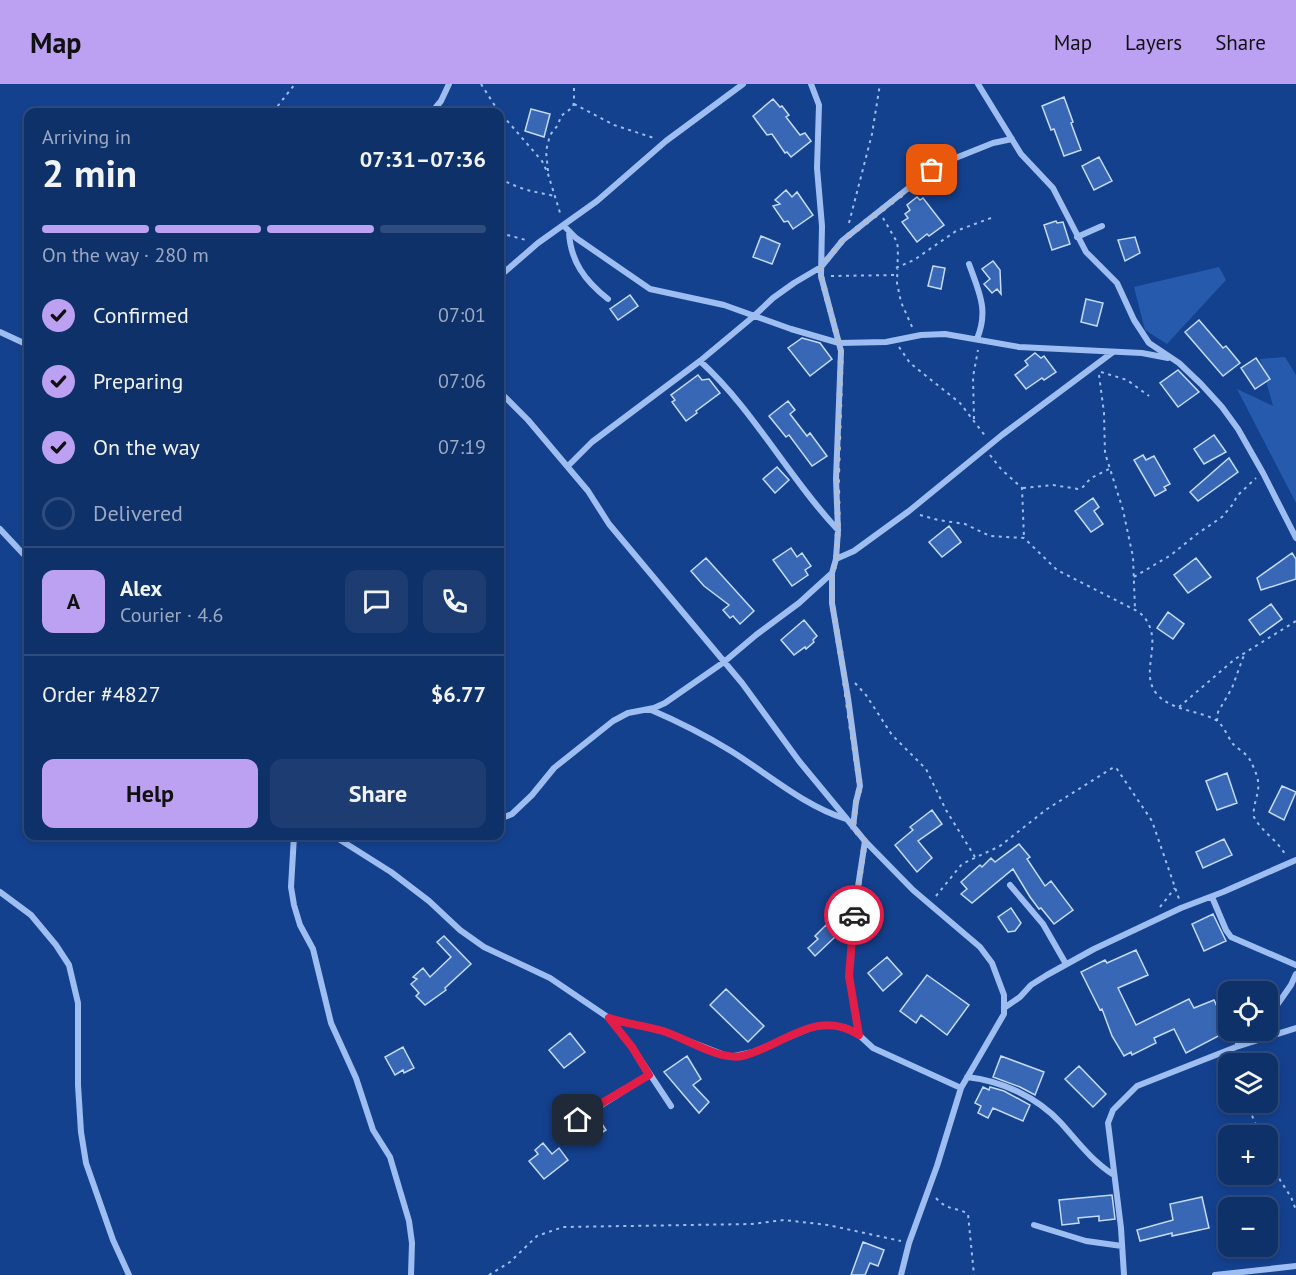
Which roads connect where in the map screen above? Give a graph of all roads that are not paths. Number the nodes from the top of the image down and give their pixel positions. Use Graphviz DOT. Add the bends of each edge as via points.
graph roads {
  1 [pos="449,84"];
  2 [pos="743,84"];
  3 [pos="811,84"];
  4 [pos="978,84"];
  5 [pos="435,108"];
  6 [pos="1012,139"];
  7 [pos="1102,226"];
  8 [pos="566,229"];
  9 [pos="1077,237"];
  10 [pos="969,264"];
  11 [pos="821,267"];
  12 [pos="504,273"];
  13 [pos="608,299"];
  14 [pos="754,316"];
  15 [pos="0,332"];
  16 [pos="979,339"];
  17 [pos="24,343"];
  18 [pos="839,343"];
  19 [pos="1113,352"];
  20 [pos="1168,358"];
  21 [pos="700,361"];
  22 [pos="504,396"];
  23 [pos="568,466"];
  24 [pos="0,529"];
  25 [pos="838,530"];
  26 [pos="1296,538"];
  27 [pos="24,555"];
  28 [pos="836,560"];
  29 [pos="832,573"];
  30 [pos="724,662"];
  31 [pos="648,709"];
  32 [pos="504,817"];
  33 [pos="847,819"];
  34 [pos="853,827"];
  35 [pos="294,840"];
  36 [pos="340,840"];
  37 [pos="865,841"];
  38 [pos="1293,861"];
  39 [pos="1010,885"];
  40 [pos="0,892"];
  41 [pos="1212,897"];
  42 [pos="1066,964"];
  43 [pos="1296,965"];
  44 [pos="1296,974"];
  45 [pos="1278,1004"];
  46 [pos="1004,1008"];
  47 [pos="609,1018"];
  48 [pos="1296,1028"];
  49 [pos="859,1035"];
  50 [pos="1243,1041"];
  51 [pos="1236,1047"];
  52 [pos="649,1075"];
  53 [pos="968,1077"];
  54 [pos="961,1088"];
  55 [pos="671,1106"];
  56 [pos="578,1120"];
  57 [pos="1114,1175"];
  58 [pos="1035,1225"];
  59 [pos="1122,1246"];
  60 [pos="1296,1266"];
  61 [pos="129,1275"];
  62 [pos="411,1275"];
  63 [pos="901,1275"];
  64 [pos="1124,1275"];
  65 [pos="1215,1275"];
  1 -- 5 [label="street"];
  2 -- 8 [label="street" via="666,141"];
  3 -- 11 [label="street" via="819,105"];
  4 -- 6 [label="street"];
  6 -- 9 [label="street" via="1053,188"];
  6 -- 11 [label="street" via="943,163 843,240"];
  7 -- 9 [label="street"];
  8 -- 12 [label="street" via="538,243"];
  8 -- 13 [label="street" via="578,267"];
  8 -- 14 [label="street" via="650,289 724,305"];
  9 -- 20 [label="street" via="1086,252 1117,283 1149,343"];
  10 -- 16 [label="street" via="983,306"];
  11 -- 14 [label="street" via="773,298"];
  11 -- 18 [label="street"];
  14 -- 18 [label="street"];
  14 -- 21 [label="street"];
  15 -- 17 [label="street"];
  16 -- 18 [label="street" via="945,334"];
  16 -- 19 [label="street" via="1019,346"];
  18 -- 25 [label="street"];
  19 -- 20 [label="street"];
  19 -- 28 [label="street" via="909,511"];
  20 -- 26 [label="street" via="1179,363 1238,429"];
  21 -- 23 [label="street" via="592,442"];
  21 -- 25 [label="street" via="737,400"];
  22 -- 23 [label="street"];
  23 -- 30 [label="street" via="609,524"];
  24 -- 27 [label="street"];
  25 -- 28 [label="street"];
  28 -- 29 [label="street"];
  29 -- 30 [label="street"];
  29 -- 34 [label="street" via="832,603 860,786"];
  30 -- 31 [label="street" via="665,703"];
  30 -- 33 [label="street"];
  31 -- 32 [label="street" via="627,713 592,736 554,768 523,804"];
  31 -- 33 [label="street" via="722,746 806,800"];
  33 -- 34 [label="street"];
  34 -- 37 [label="street"];
  35 -- 62 [label="street" via="291,887 297,915 313,949 331,1023 374,1130 390,1157 409,1221"];
  36 -- 47 [label="street" via="392,872 484,946 558,982"];
  37 -- 46 [label="street" via="894,872 980,947 992,963 1002,988"];
  37 -- 49 [label="street" via="849,976"];
  38 -- 41 [label="street"];
  39 -- 42 [label="street" via="1043,924"];
  40 -- 61 [label="street" via="31,915 69,965 78,1003 78,1085 86,1163"];
  41 -- 42 [label="street" via="1148,923"];
  41 -- 43 [label="street" via="1231,936"];
  42 -- 46 [label="street" via="1031,985"];
  44 -- 45 [label="street"];
  46 -- 53 [label="street"];
  47 -- 49 [label="street" via="660,1030 730,1057 753,1052 813,1027 830,1025"];
  47 -- 52 [label="street"];
  48 -- 51 [label="street"];
  49 -- 54 [label="street" via="873,1048"];
  50 -- 51 [label="street"];
  51 -- 57 [label="street" via="1137,1086 1120,1102 1108,1123"];
  52 -- 55 [label="street"];
  52 -- 56 [label="street"];
  53 -- 54 [label="street"];
  53 -- 57 [label="street" via="1007,1087 1034,1100 1059,1121 1088,1155"];
  54 -- 63 [label="street"];
  57 -- 59 [label="street"];
  58 -- 59 [label="street" via="1086,1242"];
  59 -- 64 [label="street"];
  60 -- 65 [label="street"];
}
